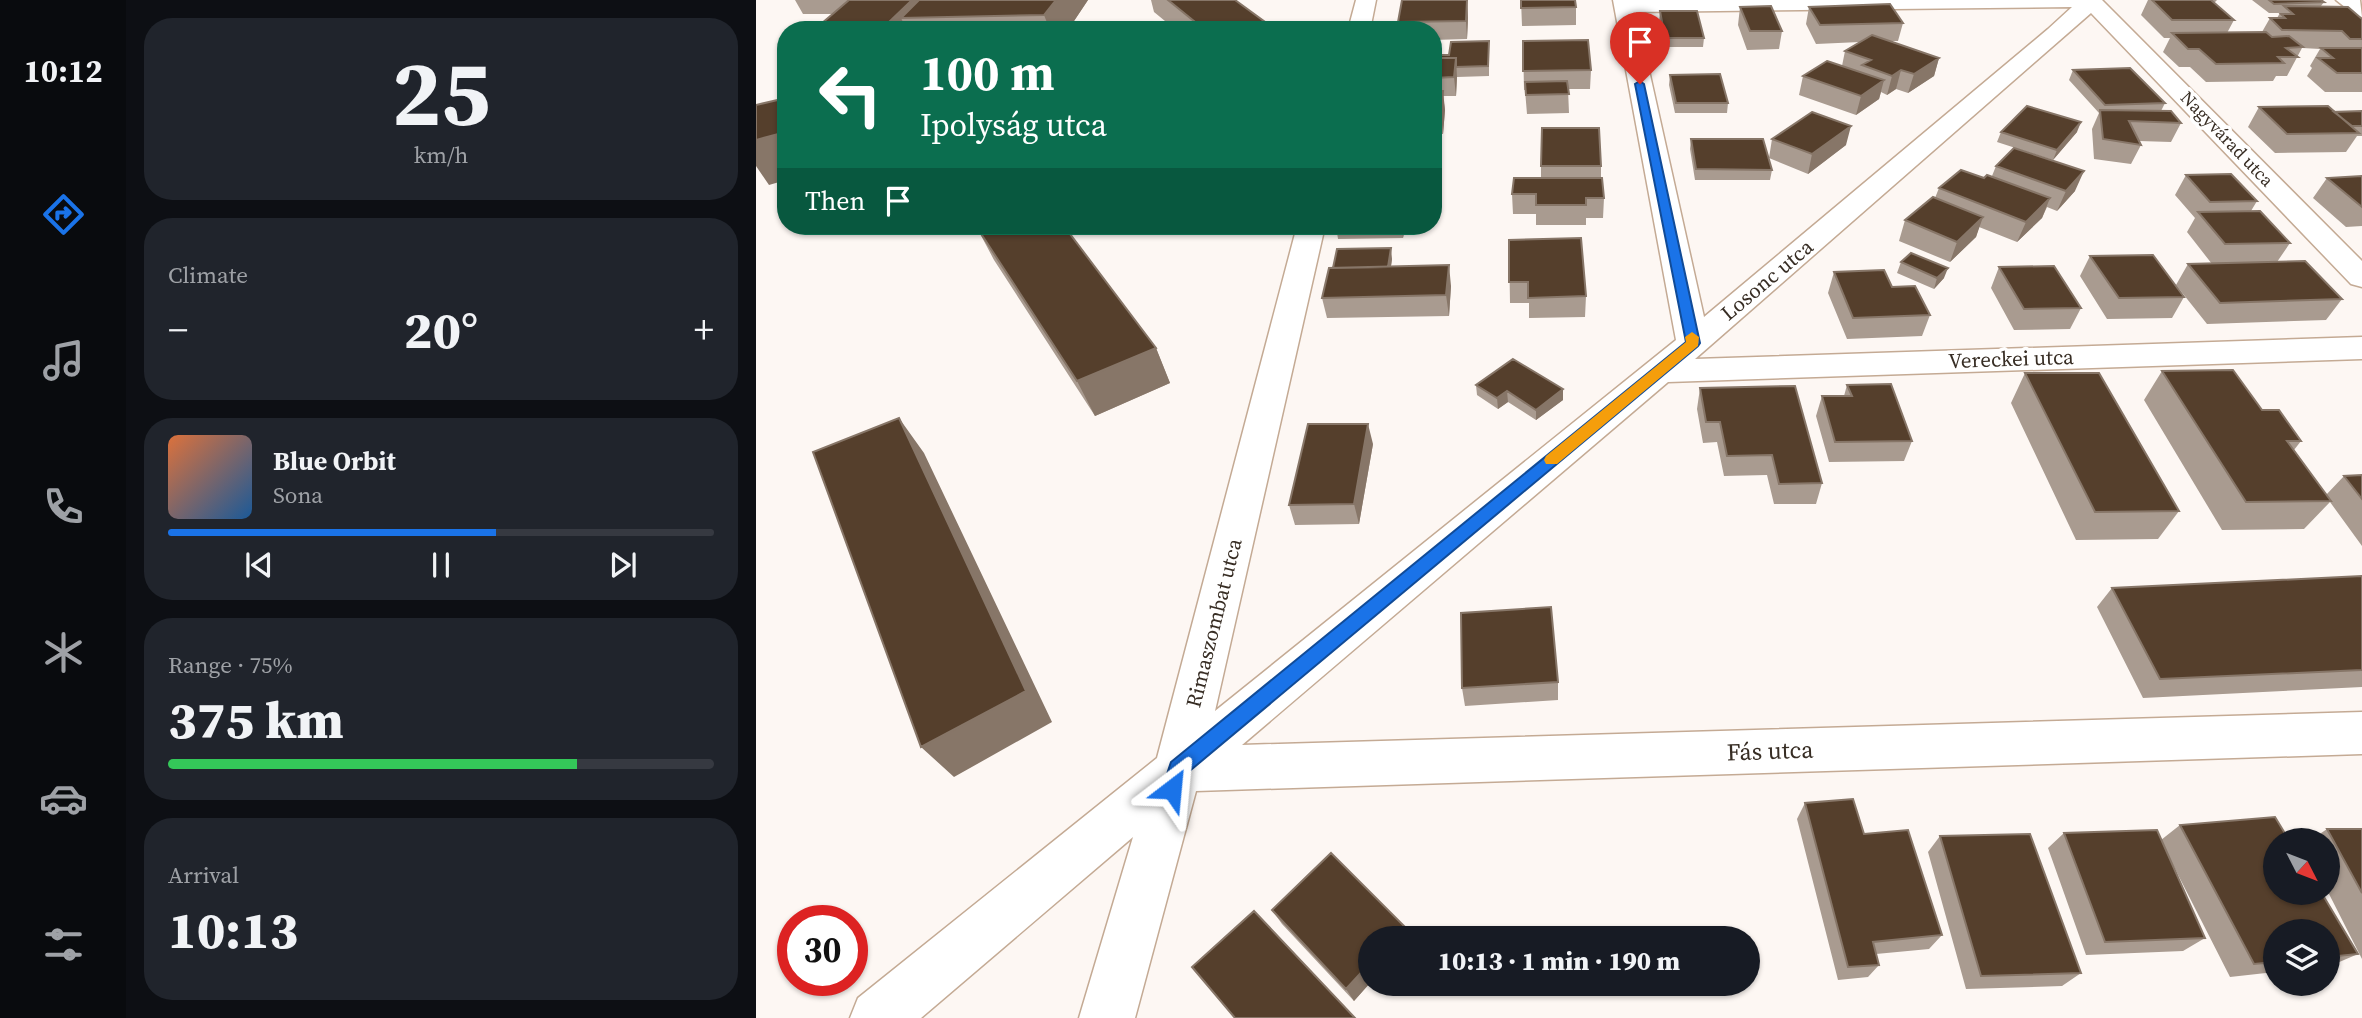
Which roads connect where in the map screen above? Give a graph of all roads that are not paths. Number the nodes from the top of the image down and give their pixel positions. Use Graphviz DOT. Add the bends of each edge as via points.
graph roads {
  1 [pos="1366,0"];
  2 [pos="2092,0"];
  3 [pos="2346,0"];
  4 [pos="1623,3"];
  5 [pos="2362,11"];
  6 [pos="1361,21"];
  7 [pos="2056,34"];
  8 [pos="2143,53"];
  9 [pos="1309,235"];
  10 [pos="2362,278"];
  11 [pos="1693,343"];
  12 [pos="2362,348"];
  13 [pos="1660,371"];
  14 [pos="2362,733"];
  15 [pos="1178,769"];
  16 [pos="878,1018"];
  17 [pos="1107,1018"];
  1 -- 6 [label="street"];
  2 -- 4 [label="street"];
  2 -- 7 [label="street, Losonc utca"];
  2 -- 8 [label="street, Nagyvárad utca"];
  3 -- 5 [label="street"];
  4 -- 11 [label="street"];
  7 -- 8 [label="street" via="2083,33"];
  7 -- 11 [label="street, Losonc utca"];
  8 -- 10 [label="street, Nagyvárad utca"];
  9 -- 15 [label="street, Rimaszombat utca"];
  11 -- 13 [label="street, Losonc utca"];
  12 -- 13 [label="street, Vereckei utca"];
  13 -- 15 [label="street, Losonc utca"];
  14 -- 15 [label="street, Fás utca"];
  15 -- 16 [label="street, Losonc utca"];
  15 -- 17 [label="street, Rimaszombat utca"];
}
